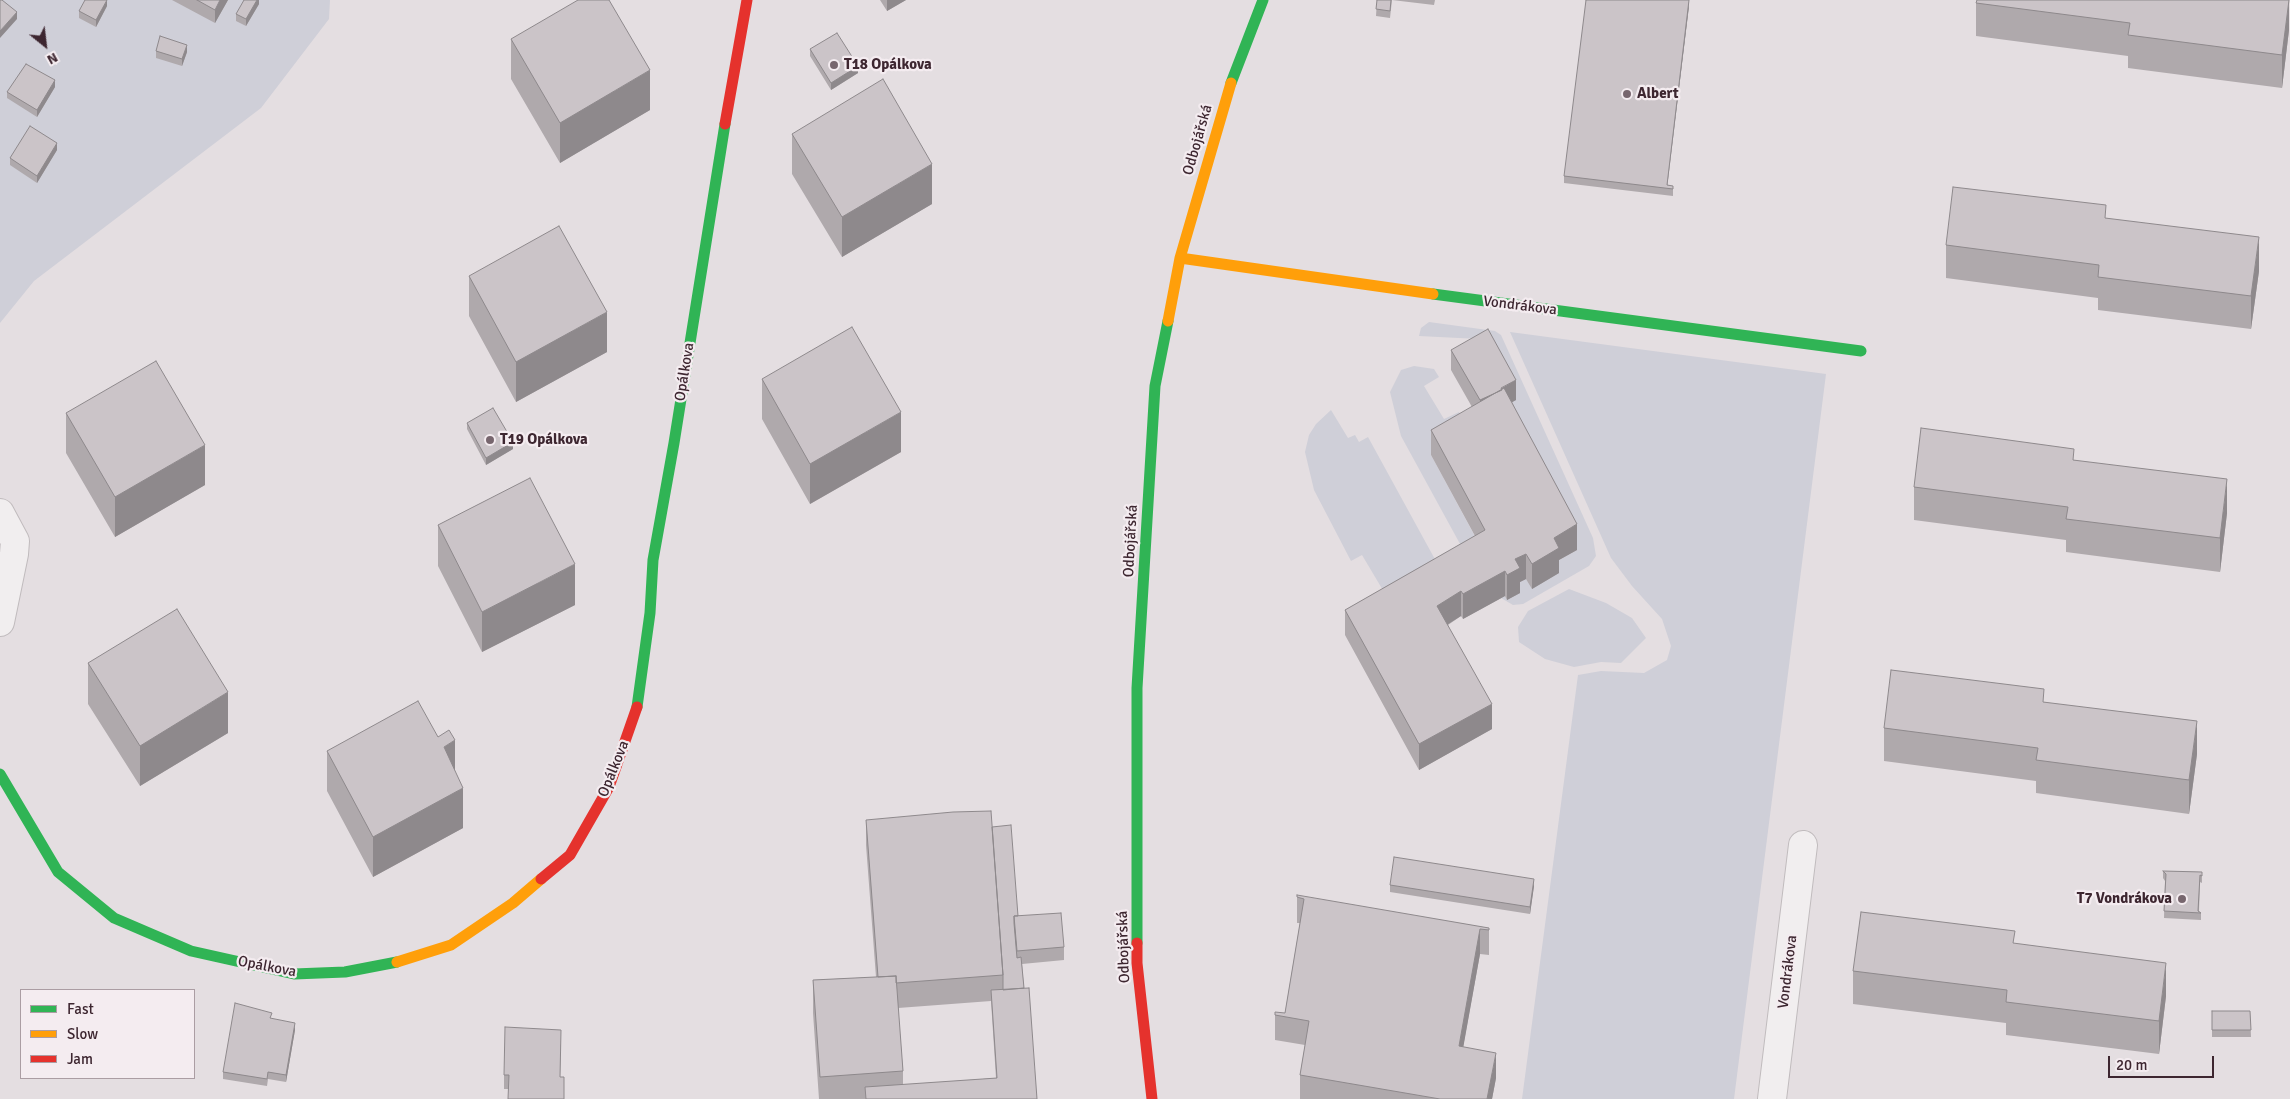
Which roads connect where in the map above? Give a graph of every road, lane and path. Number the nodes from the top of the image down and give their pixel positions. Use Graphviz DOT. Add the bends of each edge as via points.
graph roads {
  1 [pos="747,0"];
  2 [pos="1263,0"];
  3 [pos="1180,258"];
  4 [pos="1860,351"];
  5 [pos="0,513"];
  6 [pos="0,622"];
  7 [pos="0,774"];
  8 [pos="1803,845"];
  9 [pos="1152,1099"];
  10 [pos="1772,1099"];
  1 -- 7 [label="street, Opálkova" via="653,560 650,613 638,704 609,787 570,855 513,903 451,945 404,961 355,970 294,974 191,951 114,918 58,872"];
  2 -- 3 [label="street, Odbojářská" via="1230,86"];
  3 -- 4 [label="street, Vondrákova"];
  3 -- 9 [label="street, Odbojářská" via="1155,386 1137,688 1138,964"];
  5 -- 6 [label="street" via="15,541"];
  8 -- 10 [label="street, Vondrákova"];
}
